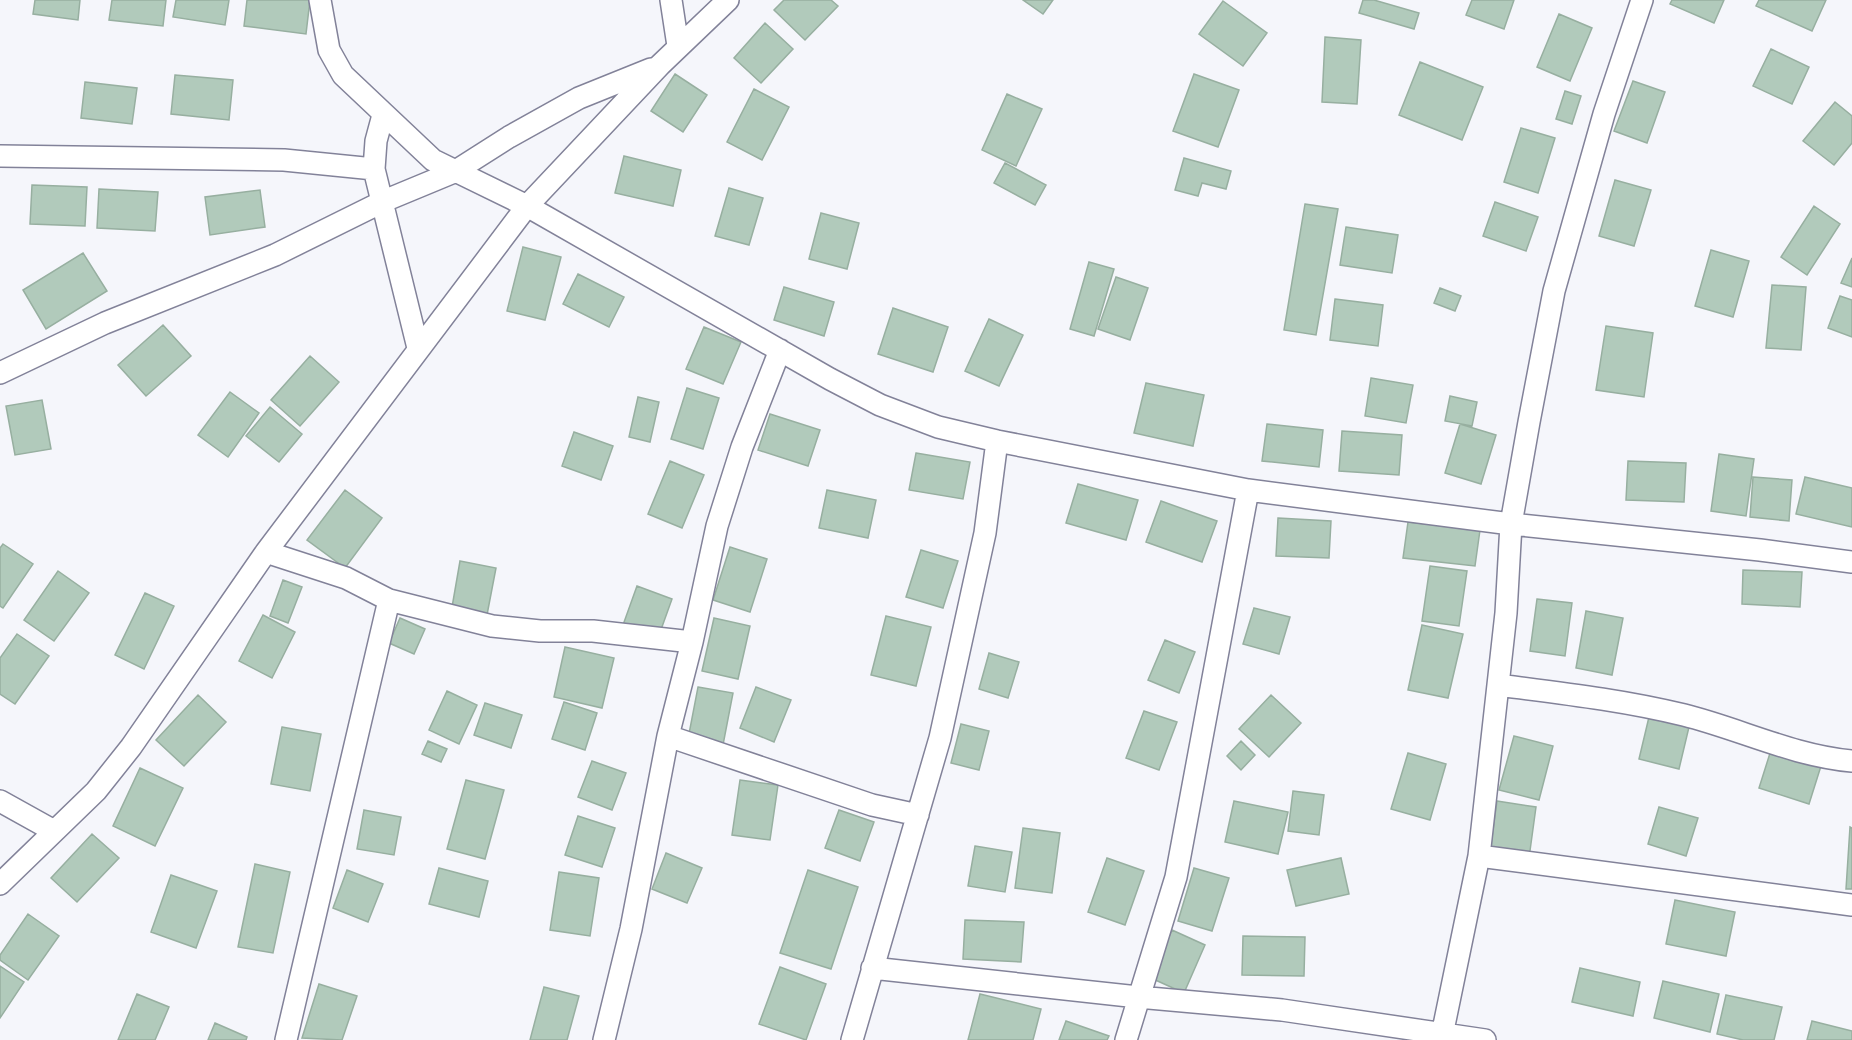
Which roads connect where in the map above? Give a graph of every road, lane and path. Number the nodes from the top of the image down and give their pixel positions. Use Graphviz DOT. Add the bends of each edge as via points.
graph roads {
  1 [pos="320,0"];
  2 [pos="671,0"];
  3 [pos="728,0"];
  4 [pos="1642,0"];
  5 [pos="678,46"];
  6 [pos="660,65"];
  7 [pos="383,115"];
  8 [pos="0,156"];
  9 [pos="374,169"];
  10 [pos="454,172"];
  11 [pos="384,201"];
  12 [pos="527,206"];
  13 [pos="418,348"];
  14 [pos="780,350"];
  15 [pos="0,373"];
  16 [pos="997,441"];
  17 [pos="1248,490"];
  18 [pos="1510,524"];
  19 [pos="266,552"];
  20 [pos="1852,562"];
  21 [pos="389,600"];
  22 [pos="692,642"];
  23 [pos="1498,685"];
  24 [pos="668,735"];
  25 [pos="1852,762"];
  26 [pos="0,801"];
  27 [pos="918,815"];
  28 [pos="54,831"];
  29 [pos="1479,856"];
  30 [pos="0,884"];
  31 [pos="1852,905"];
  32 [pos="872,968"];
  33 [pos="1138,997"];
  34 [pos="1441,1037"];
  35 [pos="286,1040"];
  36 [pos="604,1040"];
  37 [pos="852,1040"];
  38 [pos="1126,1040"];
  39 [pos="1485,1040"];
  1 -- 7 [label="street" via="335,64"];
  2 -- 5 [label="street"];
  3 -- 5 [label="street"];
  4 -- 18 [label="street" via="1604,114 1554,291"];
  5 -- 6 [label="street"];
  6 -- 10 [label="street" via="579,98"];
  6 -- 12 [label="street"];
  7 -- 9 [label="street"];
  7 -- 10 [label="street" via="433,160"];
  8 -- 9 [label="street" via="285,160"];
  9 -- 11 [label="street"];
  10 -- 11 [label="street"];
  10 -- 12 [label="street"];
  11 -- 13 [label="street"];
  11 -- 15 [label="street" via="274,255 105,323"];
  12 -- 13 [label="street"];
  12 -- 14 [label="street"];
  13 -- 19 [label="street"];
  14 -- 16 [label="street" via="880,405 938,427"];
  14 -- 22 [label="street" via="742,447 717,526"];
  16 -- 17 [label="street"];
  16 -- 27 [label="street" via="985,533 940,738"];
  17 -- 18 [label="street"];
  17 -- 33 [label="street" via="1176,878"];
  18 -- 20 [label="street"];
  18 -- 23 [label="street"];
  19 -- 21 [label="street" via="346,578"];
  19 -- 28 [label="street" via="132,747 96,791"];
  21 -- 22 [label="street" via="492,626 593,631"];
  21 -- 35 [label="street"];
  22 -- 24 [label="street"];
  23 -- 25 [label="street" via="1684,715 1789,749"];
  23 -- 29 [label="street"];
  24 -- 27 [label="street" via="872,805"];
  24 -- 36 [label="street" via="631,929"];
  26 -- 28 [label="street"];
  27 -- 32 [label="street"];
  28 -- 30 [label="street"];
  29 -- 31 [label="street"];
  29 -- 34 [label="street"];
  32 -- 33 [label="street"];
  32 -- 37 [label="street"];
  33 -- 34 [label="street" via="1282,1010"];
  33 -- 38 [label="street"];
  34 -- 39 [label="street"];
}
